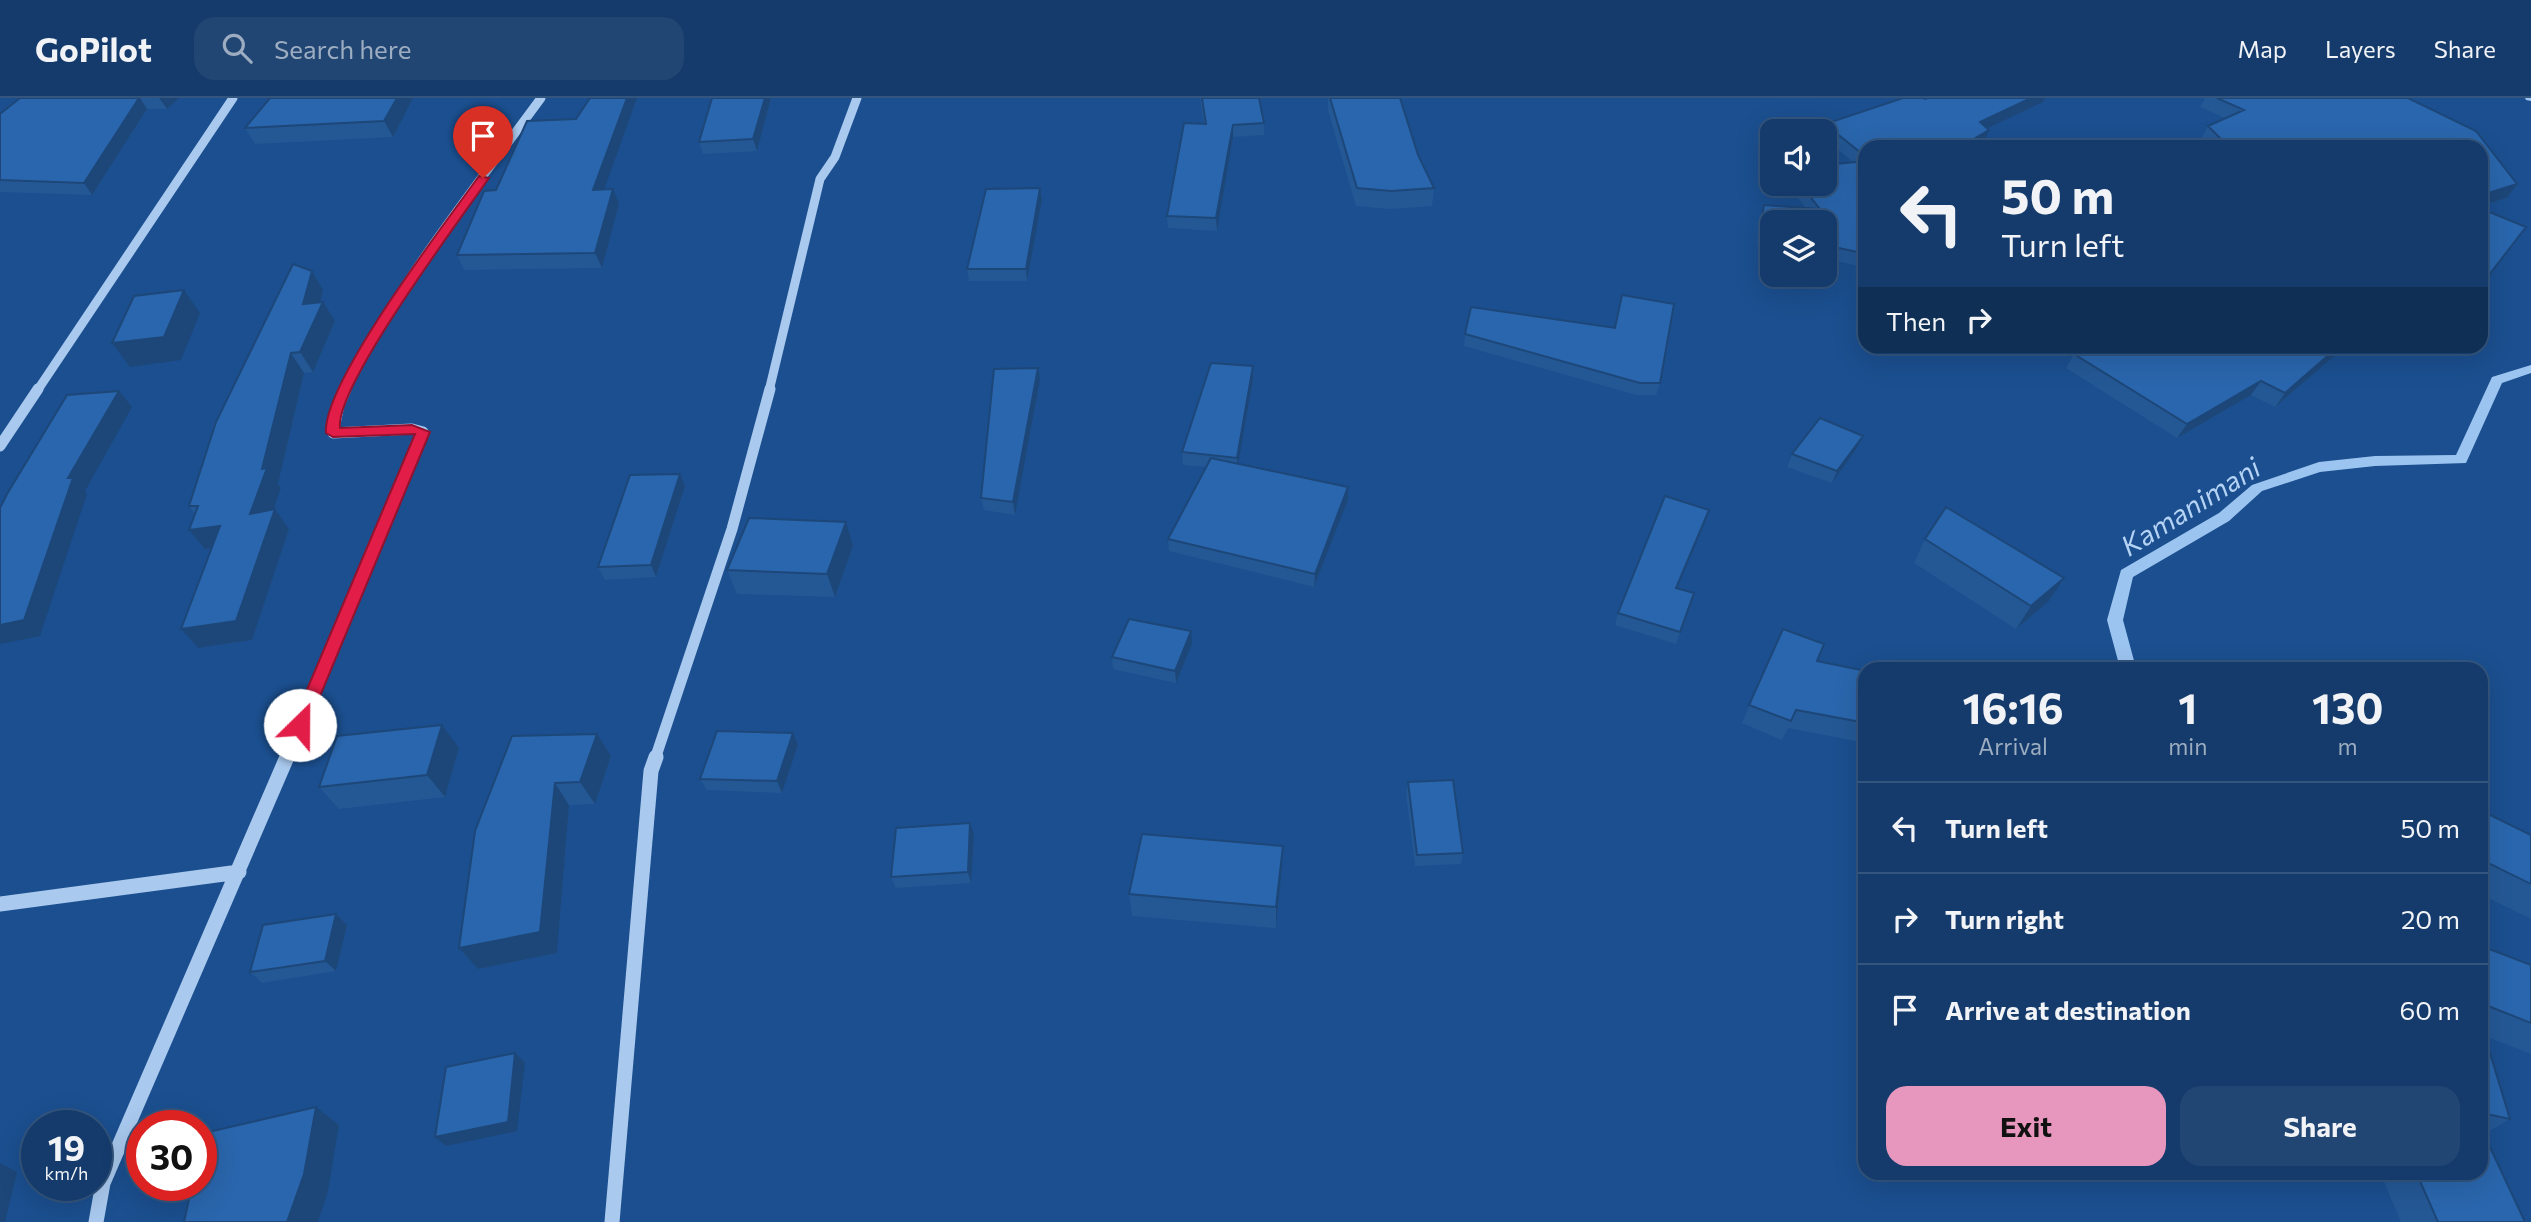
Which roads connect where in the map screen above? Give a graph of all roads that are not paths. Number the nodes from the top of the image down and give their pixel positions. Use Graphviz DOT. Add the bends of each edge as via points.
graph roads {
  1 [pos="233,98"];
  2 [pos="541,98"];
  3 [pos="857,98"];
  4 [pos="0,446"];
  5 [pos="239,872"];
  6 [pos="0,904"];
  7 [pos="96,1222"];
  8 [pos="612,1222"];
  1 -- 4 [label="street"];
  2 -- 5 [label="street" via="391,308 332,420 333,433 423,432"];
  3 -- 8 [label="street" via="835,157 820,179 790,314 732,529 651,771"];
  5 -- 6 [label="street"];
  5 -- 7 [label="street" via="103,1183"];
}
